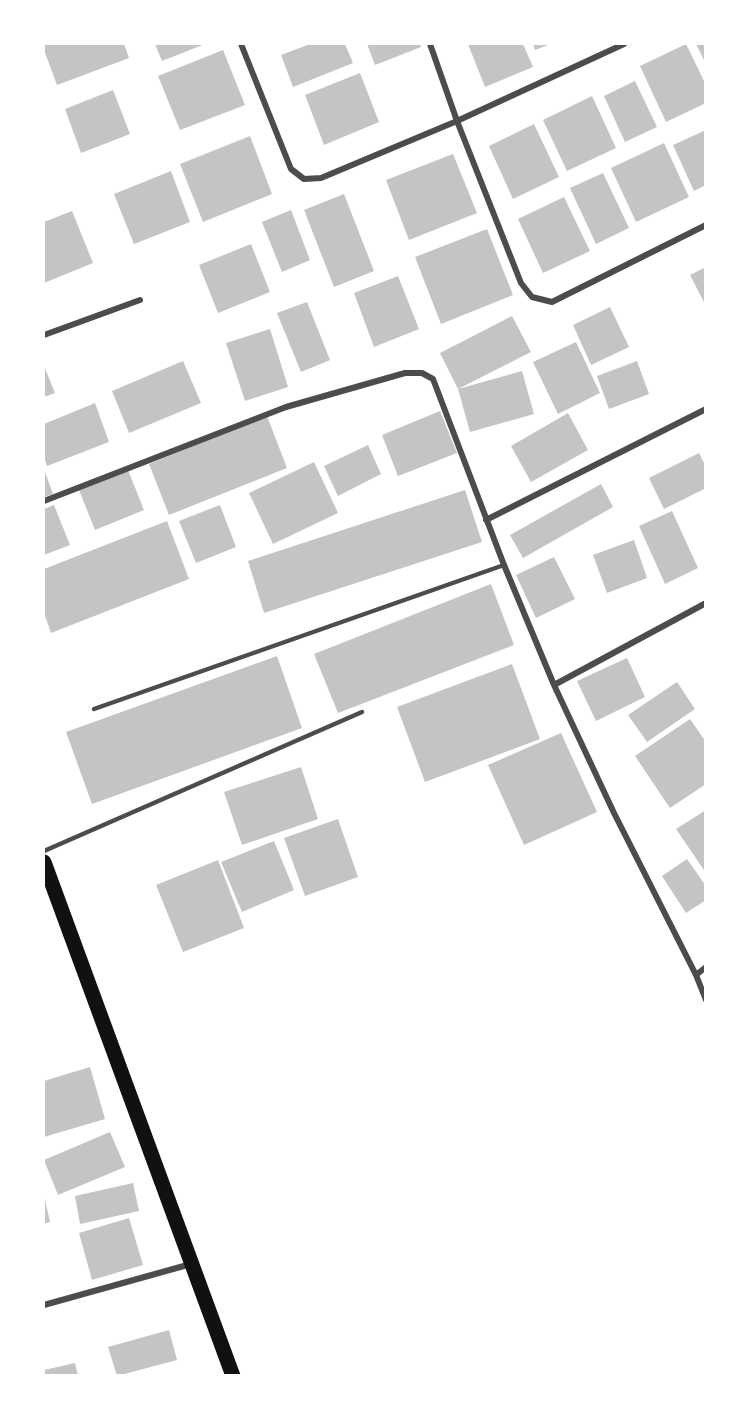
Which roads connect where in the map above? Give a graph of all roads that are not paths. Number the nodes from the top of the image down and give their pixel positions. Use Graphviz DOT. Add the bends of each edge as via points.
graph roads {
  1 [pos="241,44"];
  2 [pos="430,44"];
  3 [pos="624,44"];
  4 [pos="457,122"];
  5 [pos="705,225"];
  6 [pos="140,300"];
  7 [pos="44,335"];
  8 [pos="705,409"];
  9 [pos="44,501"];
  10 [pos="486,520"];
  11 [pos="504,565"];
  12 [pos="705,603"];
  13 [pos="554,684"];
  14 [pos="94,709"];
  15 [pos="362,711"];
  16 [pos="44,851"];
  17 [pos="44,862"];
  18 [pos="705,967"];
  19 [pos="696,975"];
  20 [pos="705,1000"];
  21 [pos="192,1264"];
  22 [pos="44,1305"];
  23 [pos="233,1376"];
  1 -- 4 [label="street" via="291,169 304,179 321,178"];
  2 -- 4 [label="street"];
  3 -- 4 [label="street"];
  4 -- 5 [label="street" via="521,283 532,297 552,302"];
  6 -- 7 [label="street"];
  8 -- 10 [label="street"];
  9 -- 10 [label="street" via="286,407 415,372 433,379"];
  10 -- 11 [label="street"];
  11 -- 13 [label="street"];
  11 -- 14 [label="lane"];
  12 -- 13 [label="street"];
  13 -- 19 [label="street"];
  15 -- 16 [label="lane"];
  17 -- 21 [label="main road"];
  18 -- 19 [label="street"];
  19 -- 20 [label="street"];
  21 -- 22 [label="street"];
  21 -- 23 [label="main road"];
}
